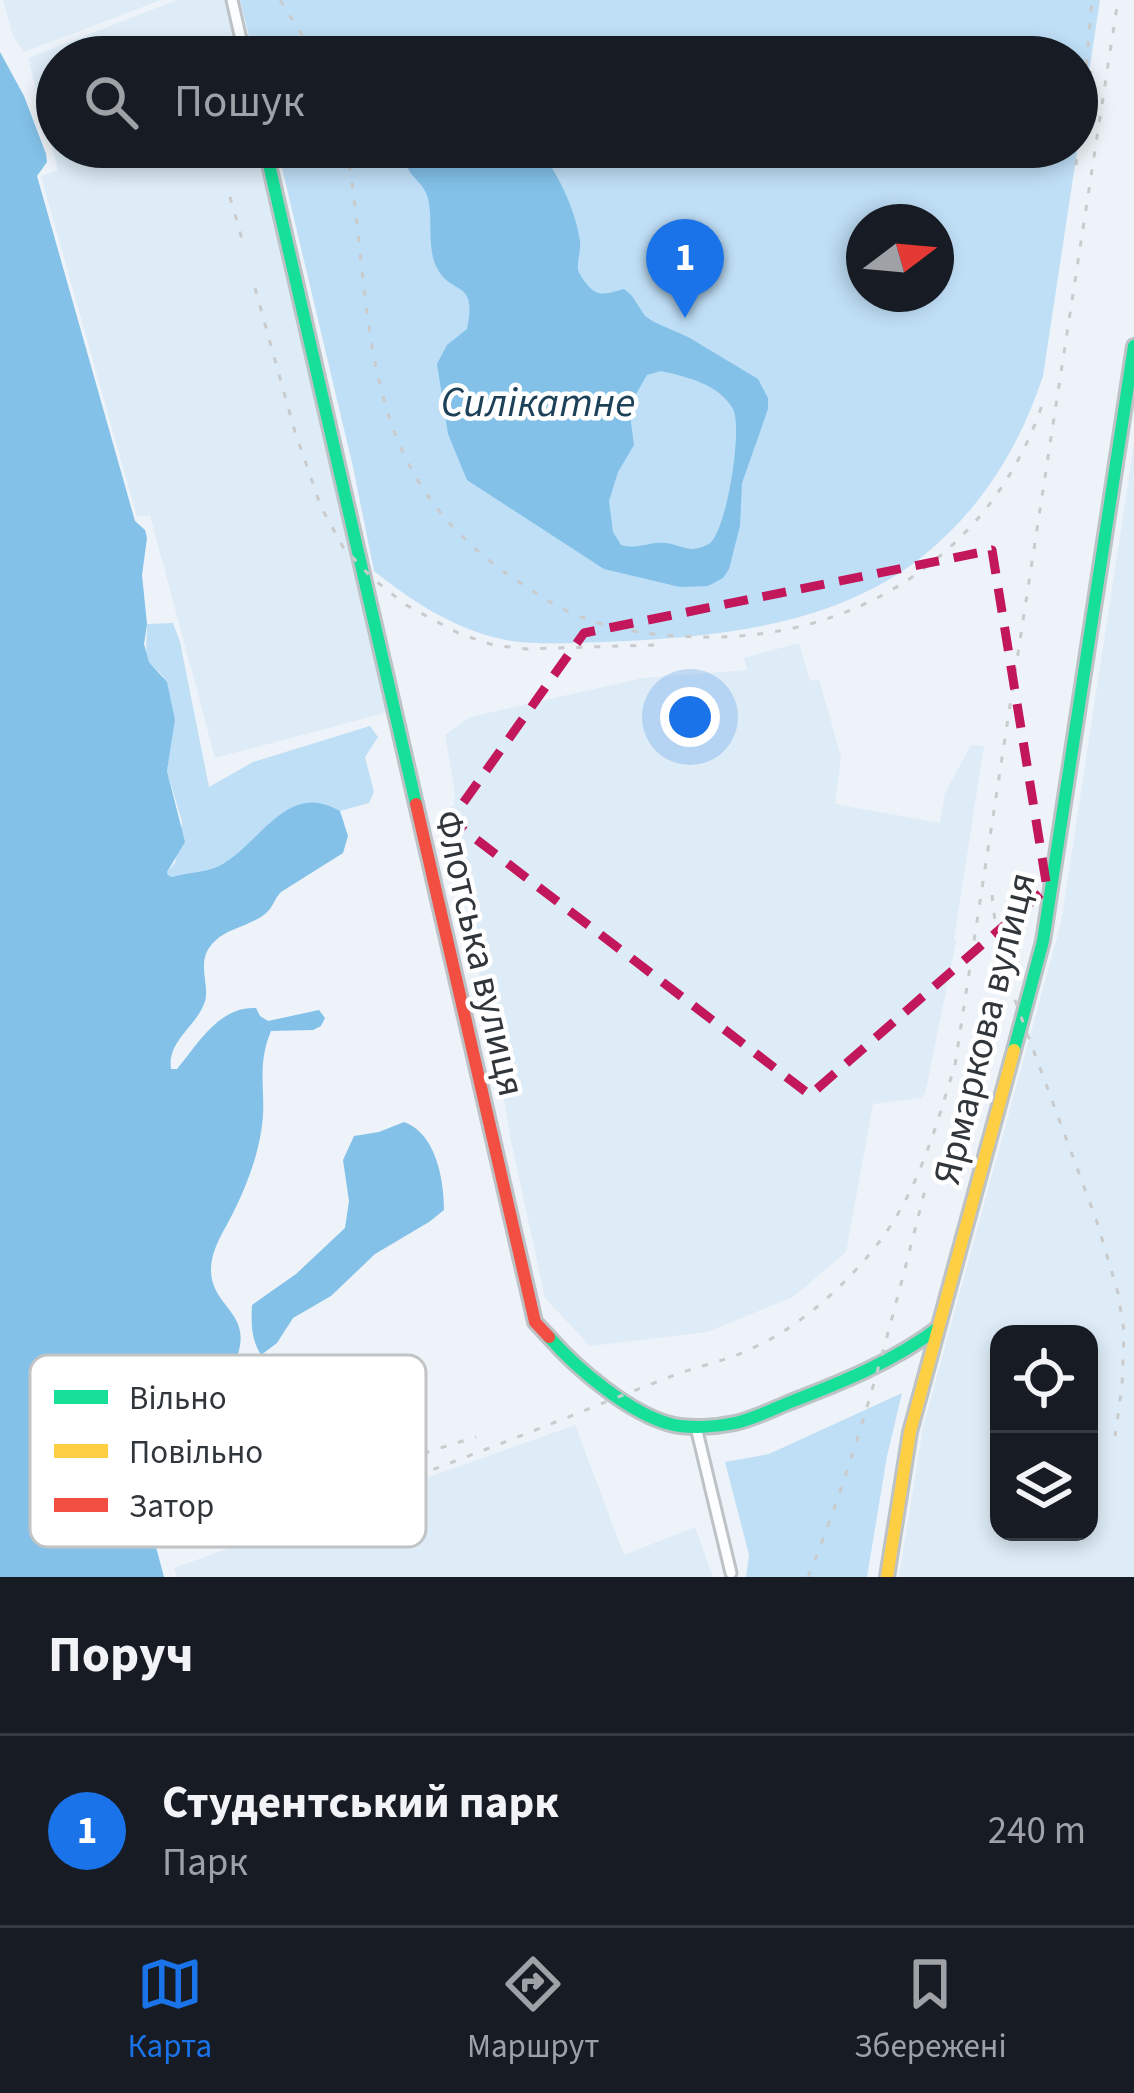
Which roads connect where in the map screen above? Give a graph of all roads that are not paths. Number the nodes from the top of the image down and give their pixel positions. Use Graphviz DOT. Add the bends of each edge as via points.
graph roads {
  1 [pos="232,0"];
  2 [pos="240,36"];
  3 [pos="270,168"];
  4 [pos="1134,346"];
  5 [pos="938,1328"];
  6 [pos="696,1427"];
  7 [pos="731,1574"];
  8 [pos="887,1577"];
  1 -- 2 [label="street"];
  3 -- 6 [label="street, Флотська вулиця" via="530,1308 546,1337 631,1406"];
  4 -- 5 [label="street, Ярмаркова вулиця" via="1043,941"];
  5 -- 6 [label="street, Флотська вулиця" via="846,1381 736,1423"];
  5 -- 8 [label="street, Ярмаркова вулиця" via="910,1432"];
  6 -- 7 [label="street"];
}
